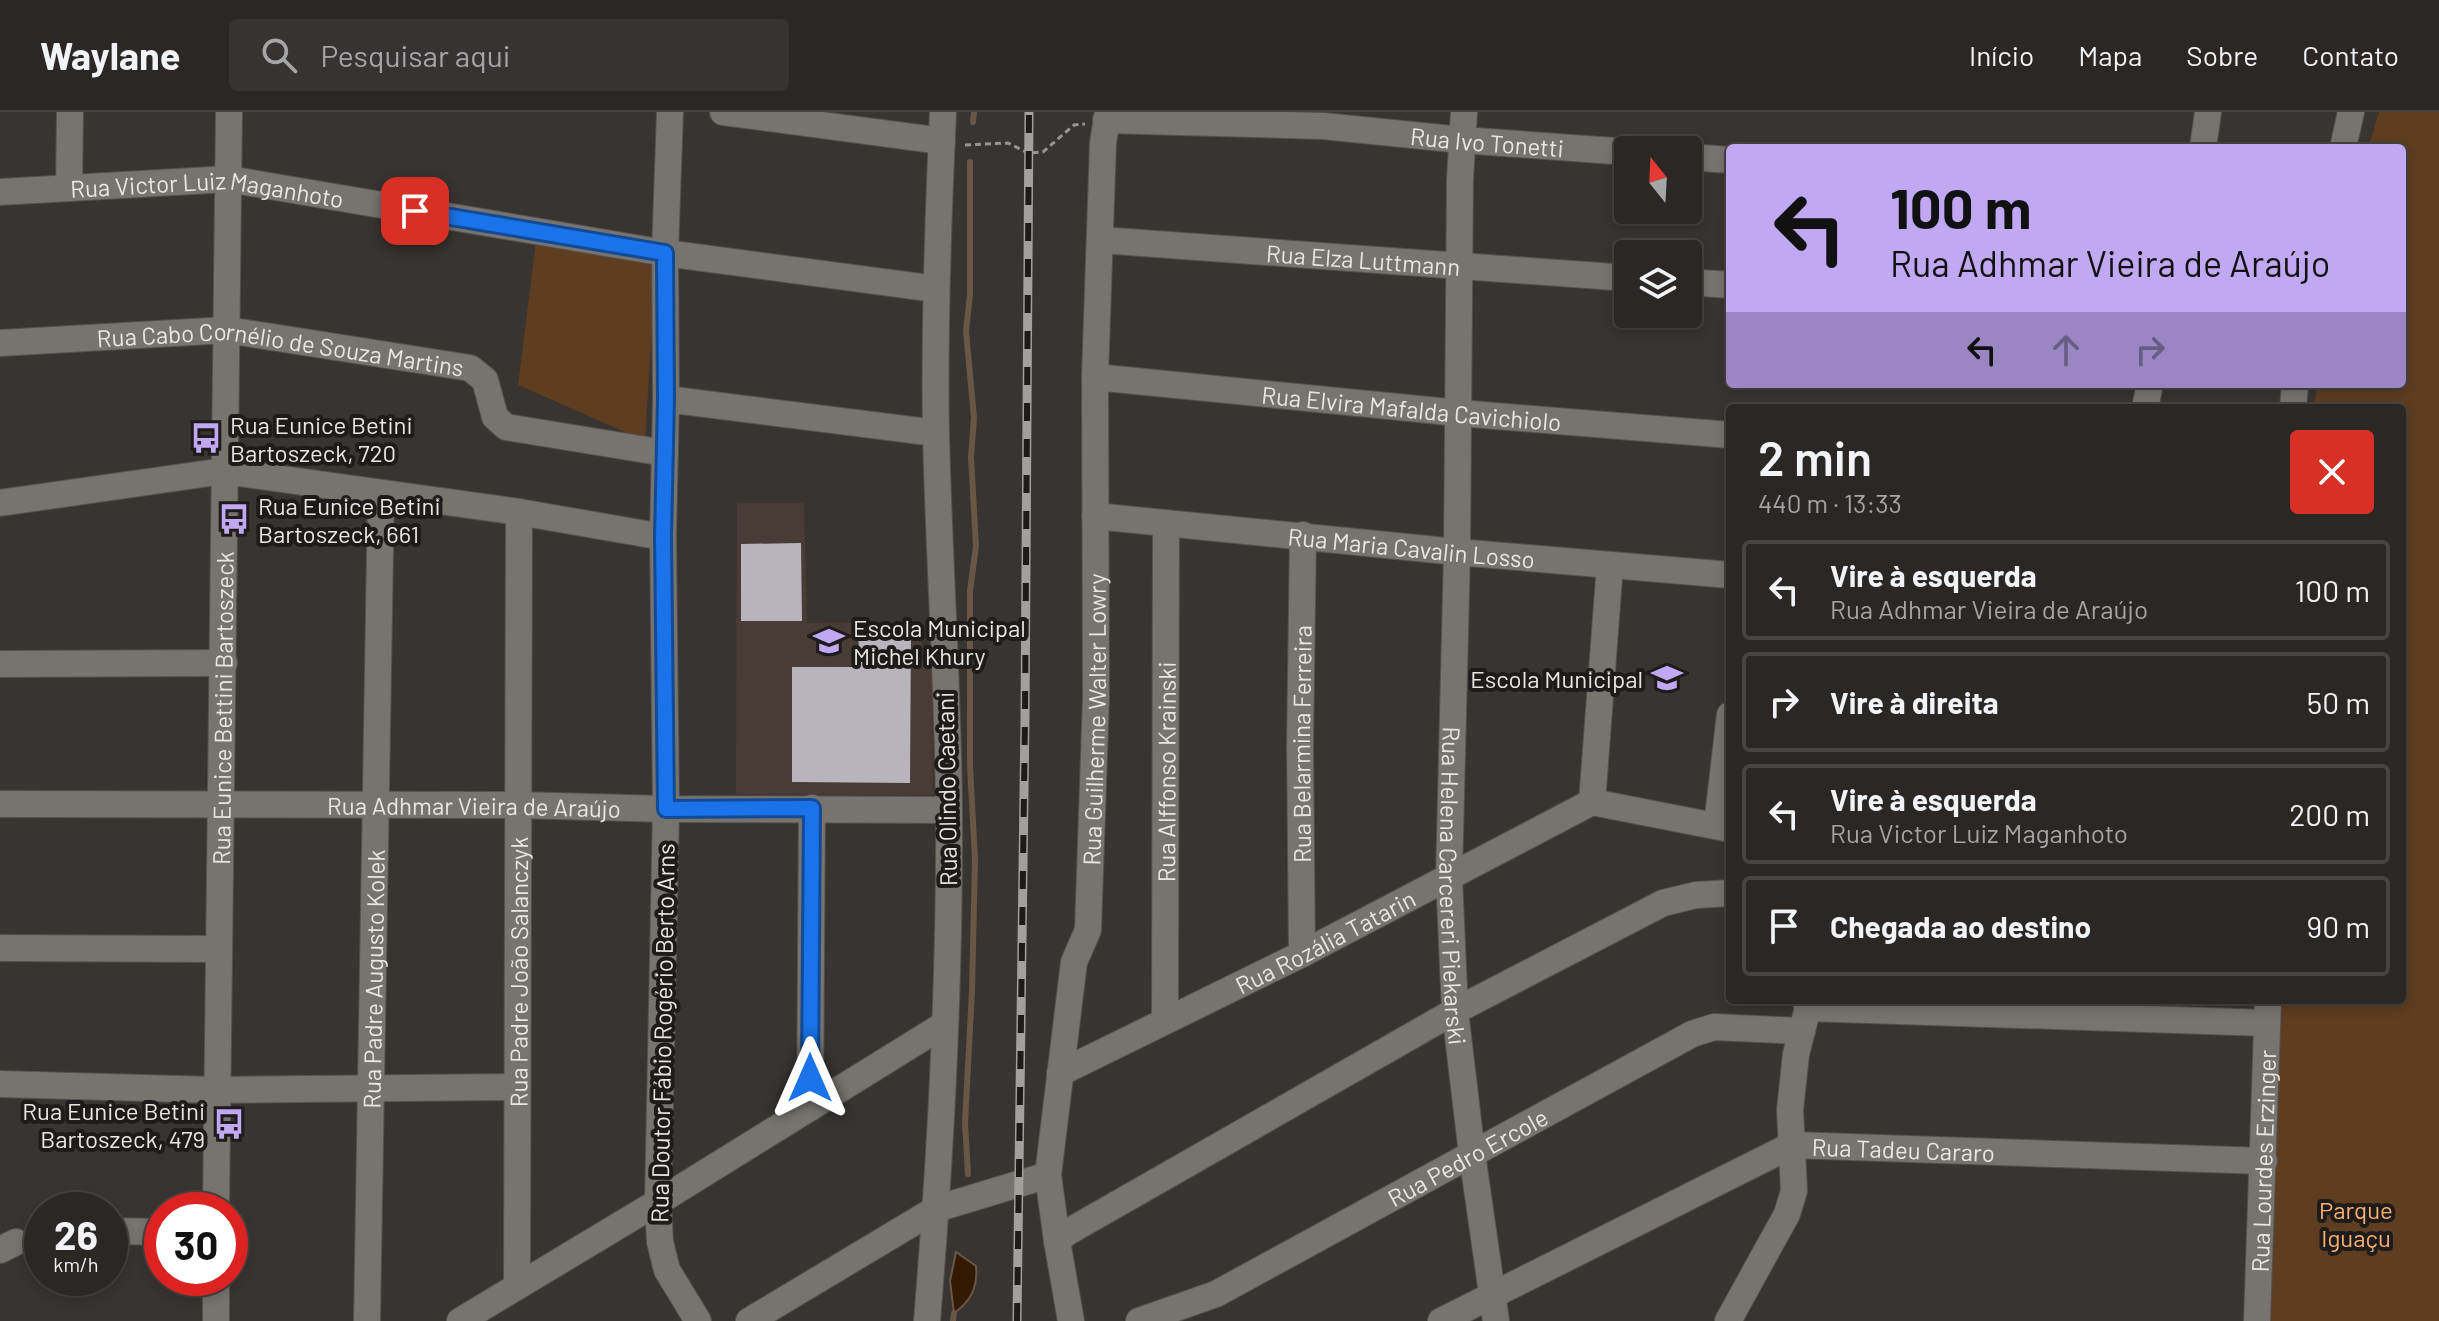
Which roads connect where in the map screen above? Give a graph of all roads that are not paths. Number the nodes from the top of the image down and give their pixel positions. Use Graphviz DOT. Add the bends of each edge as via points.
graph roads {
  1 [pos="70,112"];
  2 [pos="229,112"];
  3 [pos="670,112"];
  4 [pos="723,112"];
  5 [pos="943,112"];
  6 [pos="1464,112"];
  7 [pos="2208,112"];
  8 [pos="2351,112"];
  9 [pos="1107,116"];
  10 [pos="1323,119"];
  11 [pos="1462,140"];
  12 [pos="949,143"];
  13 [pos="2204,144"];
  14 [pos="2344,144"];
  15 [pos="1614,151"];
  16 [pos="1702,158"];
  17 [pos="1726,160"];
  18 [pos="228,179"];
  19 [pos="69,188"];
  20 [pos="0,192"];
  21 [pos="1100,240"];
  22 [pos="665,253"];
  23 [pos="1459,265"];
  24 [pos="1614,277"];
  25 [pos="1702,283"];
  26 [pos="1726,285"];
  27 [pos="936,289"];
  28 [pos="227,330"];
  29 [pos="0,343"];
  30 [pos="1095,377"];
  31 [pos="666,399"];
  32 [pos="1459,413"];
  33 [pos="936,433"];
  34 [pos="1726,435"];
  35 [pos="665,453"];
  36 [pos="224,471"];
  37 [pos="381,493"];
  38 [pos="0,503"];
  39 [pos="519,512"];
  40 [pos="1095,516"];
  41 [pos="1166,523"];
  42 [pos="1303,535"];
  43 [pos="663,537"];
  44 [pos="1457,552"];
  45 [pos="1610,565"];
  46 [pos="1726,575"];
  47 [pos="224,663"];
  48 [pos="0,664"];
  49 [pos="1726,779"];
  50 [pos="1592,802"];
  51 [pos="0,804"];
  52 [pos="518,805"];
  53 [pos="220,806"];
  54 [pos="376,806"];
  55 [pos="812,808"];
  56 [pos="666,809"];
  57 [pos="949,810"];
  58 [pos="1723,827"];
  59 [pos="1449,877"];
  60 [pos="1726,893"];
  61 [pos="0,948"];
  62 [pos="218,949"];
  63 [pos="1302,954"];
  64 [pos="1455,1011"];
  65 [pos="2268,1011"];
  66 [pos="1807,1013"];
  67 [pos="1165,1020"];
  68 [pos="945,1024"];
  69 [pos="1060,1073"];
  70 [pos="0,1084"];
  71 [pos="517,1087"];
  72 [pos="371,1088"];
  73 [pos="216,1090"];
  74 [pos="810,1108"];
  75 [pos="1792,1145"];
  76 [pos="1472,1154"];
  77 [pos="2264,1161"];
  78 [pos="1048,1175"];
  79 [pos="216,1192"];
  80 [pos="658,1202"];
  81 [pos="936,1209"];
  82 [pos="1057,1241"];
  83 [pos="517,1286"];
  84 [pos="1491,1295"];
  85 [pos="216,1296"];
  86 [pos="1164,1317"];
  87 [pos="216,1321"];
  88 [pos="367,1321"];
  89 [pos="460,1321"];
  90 [pos="698,1321"];
  91 [pos="749,1321"];
  92 [pos="927,1321"];
  93 [pos="1071,1321"];
  94 [pos="1139,1321"];
  95 [pos="1441,1321"];
  96 [pos="1496,1321"];
  97 [pos="1728,1321"];
  98 [pos="2257,1321"];
  1 -- 19 [label="street"];
  2 -- 18 [label="street, Rua Eunice Bettini Bartoszeck"];
  3 -- 22 [label="street, Rua Doutor Fábio Rogério Berto Arns"];
  4 -- 12 [label="street"];
  5 -- 12 [label="street, Rua Olindo Caetani"];
  6 -- 11 [label="street, Rua Helena Carcereri Piekarski"];
  7 -- 13 [label="street"];
  8 -- 14 [label="street"];
  9 -- 10 [label="street, Rua Ivo Tonetti"];
  9 -- 21 [label="street, Rua Guilherme Walter Lowry"];
  10 -- 11 [label="street, Rua Ivo Tonetti"];
  11 -- 15 [label="street, Rua Ivo Tonetti"];
  11 -- 23 [label="street, Rua Helena Carcereri Piekarski"];
  12 -- 27 [label="street, Rua Olindo Caetani"];
  16 -- 17 [label="street"];
  18 -- 19 [label="street, Rua Victor Luiz Maganhoto"];
  18 -- 22 [label="street, Rua Victor Luiz Maganhoto"];
  18 -- 28 [label="street, Rua Eunice Bettini Bartoszeck"];
  19 -- 20 [label="street, Rua Victor Luiz Maganhoto"];
  21 -- 23 [label="street, Rua Elza Luttmann"];
  21 -- 30 [label="street, Rua Guilherme Walter Lowry"];
  22 -- 27 [label="street, Rua Victor Luiz Maganhoto"];
  22 -- 31 [label="street, Rua Doutor Fábio Rogério Berto Arns"];
  23 -- 24 [label="street, Rua Elza Luttmann"];
  23 -- 32 [label="street, Rua Helena Carcereri Piekarski"];
  25 -- 26 [label="street"];
  27 -- 33 [label="street, Rua Olindo Caetani"];
  28 -- 29 [label="street, Rua Cabo Cornélio de Souza Martins"];
  28 -- 35 [label="street, Rua Cabo Cornélio de Souza Martins" via="470,368 485,380 495,417 506,427"];
  28 -- 36 [label="street, Rua Eunice Bettini Bartoszeck"];
  30 -- 32 [label="street, Rua Elvira Mafalda Cavichiolo"];
  30 -- 40 [label="street, Rua Guilherme Walter Lowry"];
  31 -- 33 [label="street"];
  31 -- 35 [label="street, Rua Doutor Fábio Rogério Berto Arns"];
  32 -- 34 [label="street, Rua Elvira Mafalda Cavichiolo"];
  32 -- 44 [label="street, Rua Helena Carcereri Piekarski"];
  33 -- 57 [label="street, Rua Olindo Caetani"];
  35 -- 43 [label="street, Rua Doutor Fábio Rogério Berto Arns"];
  36 -- 37 [label="street"];
  36 -- 38 [label="street"];
  36 -- 47 [label="street, Rua Eunice Bettini Bartoszeck"];
  37 -- 39 [label="street"];
  37 -- 54 [label="street, Rua Padre Augusto Kolek"];
  39 -- 43 [label="street"];
  39 -- 52 [label="street, Rua Padre João Salanczyk"];
  40 -- 41 [label="street, Rua Maria Cavalin Losso"];
  40 -- 69 [label="street, Rua Guilherme Walter Lowry" via="1096,697 1088,930 1074,962"];
  41 -- 42 [label="street, Rua Maria Cavalin Losso"];
  41 -- 67 [label="street, Rua Alffonso Krainski"];
  42 -- 44 [label="street, Rua Maria Cavalin Losso"];
  42 -- 63 [label="street, Rua Belarmina Ferreira"];
  43 -- 56 [label="street, Rua Doutor Fábio Rogério Berto Arns"];
  44 -- 45 [label="street, Rua Maria Cavalin Losso"];
  44 -- 59 [label="street, Rua Helena Carcereri Piekarski"];
  45 -- 46 [label="street, Rua Maria Cavalin Losso"];
  45 -- 50 [label="street"];
  47 -- 48 [label="street"];
  47 -- 53 [label="street, Rua Eunice Bettini Bartoszeck"];
  49 -- 58 [label="street"];
  50 -- 58 [label="street"];
  50 -- 59 [label="street, Rua Rozália Tatarin"];
  51 -- 53 [label="street, Rua Adhmar Vieira de Araújo"];
  52 -- 54 [label="street, Rua Adhmar Vieira de Araújo"];
  52 -- 56 [label="street, Rua Adhmar Vieira de Araújo"];
  52 -- 71 [label="street, Rua Padre João Salanczyk"];
  53 -- 54 [label="street, Rua Adhmar Vieira de Araújo"];
  53 -- 62 [label="street, Rua Eunice Bettini Bartoszeck"];
  54 -- 72 [label="street, Rua Padre Augusto Kolek"];
  55 -- 56 [label="street, Rua Adhmar Vieira de Araújo"];
  55 -- 57 [label="street, Rua Adhmar Vieira de Araújo"];
  55 -- 74 [label="street"];
  56 -- 80 [label="street, Rua Doutor Fábio Rogério Berto Arns"];
  57 -- 68 [label="street, Rua Olindo Caetani"];
  59 -- 63 [label="street, Rua Rozália Tatarin"];
  59 -- 64 [label="street, Rua Helena Carcereri Piekarski"];
  60 -- 64 [label="street" via="1663,903"];
  61 -- 62 [label="street"];
  62 -- 73 [label="street, Rua Eunice Bettini Bartoszeck"];
  63 -- 67 [label="street, Rua Rozália Tatarin"];
  64 -- 76 [label="street, Rua Helena Carcereri Piekarski"];
  64 -- 82 [label="street"];
  65 -- 66 [label="street, Rua Pedro Ercole"];
  65 -- 77 [label="street, Rua Lourdes Erzinger"];
  66 -- 75 [label="street" via="1796,1054"];
  66 -- 76 [label="street, Rua Pedro Ercole" via="1692,1034"];
  67 -- 69 [label="street, Rua Rozália Tatarin"];
  68 -- 74 [label="street"];
  68 -- 81 [label="street, Rua Olindo Caetani"];
  69 -- 78 [label="street, Rua Guilherme Walter Lowry"];
  70 -- 73 [label="street"];
  71 -- 72 [label="street"];
  71 -- 83 [label="street, Rua Padre João Salanczyk"];
  72 -- 73 [label="street"];
  72 -- 88 [label="street, Rua Padre Augusto Kolek"];
  73 -- 79 [label="street, Rua Eunice Bettini Bartoszeck"];
  74 -- 80 [label="street"];
  75 -- 77 [label="street, Rua Tadeu Cararo"];
  75 -- 84 [label="street, Rua Tadeu Cararo"];
  75 -- 97 [label="street" via="1794,1191 1787,1214"];
  76 -- 84 [label="street, Rua Helena Carcereri Piekarski"];
  76 -- 86 [label="street, Rua Pedro Ercole"];
  77 -- 98 [label="street, Rua Lourdes Erzinger"];
  78 -- 81 [label="street"];
  78 -- 82 [label="street, Rua Guilherme Walter Lowry"];
  80 -- 83 [label="street"];
  80 -- 90 [label="street, Rua Doutor Fábio Rogério Berto Arns" via="667,1270"];
  81 -- 91 [label="street"];
  81 -- 92 [label="street, Rua Olindo Caetani"];
  82 -- 93 [label="street, Rua Guilherme Walter Lowry"];
  83 -- 89 [label="street"];
  84 -- 95 [label="street, Rua Tadeu Cararo"];
  84 -- 96 [label="street, Rua Helena Carcereri Piekarski"];
  85 -- 87 [label="street"];
  86 -- 94 [label="street, Rua Pedro Ercole"];
}
